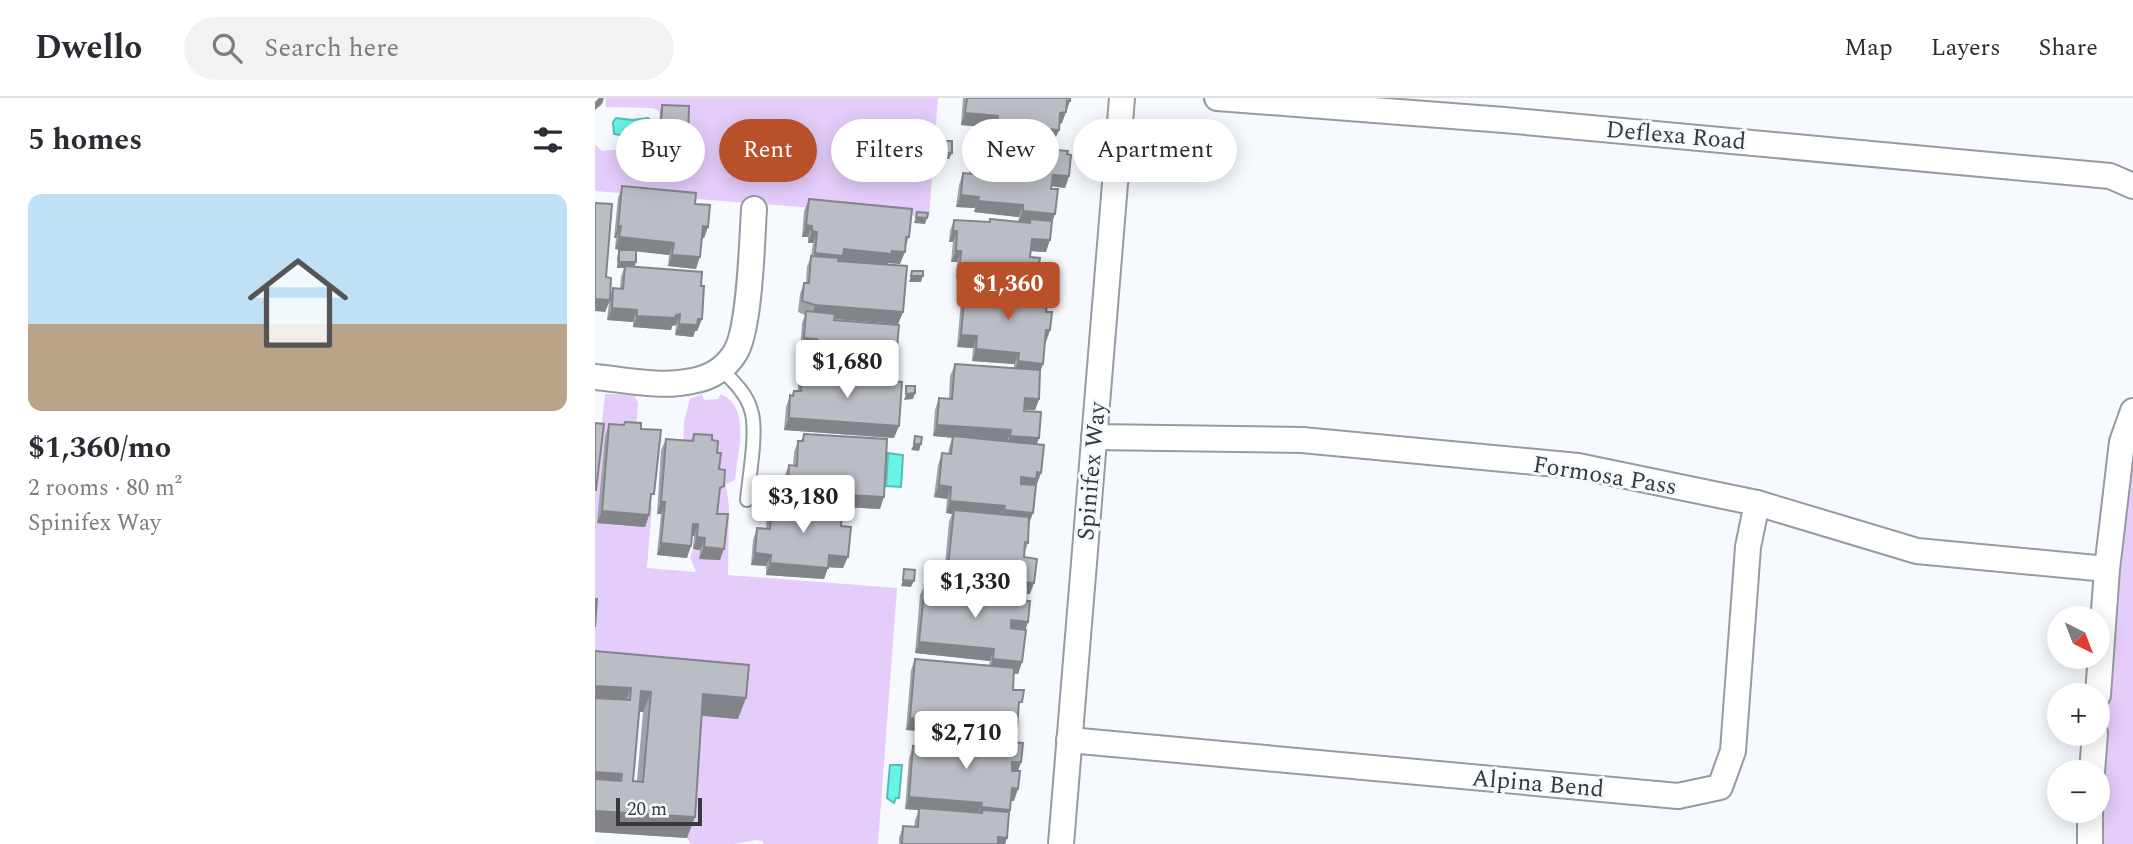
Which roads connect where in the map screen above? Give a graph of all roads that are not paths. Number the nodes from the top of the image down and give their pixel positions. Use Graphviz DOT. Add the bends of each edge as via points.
graph roads {
  1 [pos="1122,98"];
  2 [pos="1217,98"];
  3 [pos="1505,109"];
  4 [pos="2133,186"];
  5 [pos="754,209"];
  6 [pos="721,369"];
  7 [pos="595,377"];
  8 [pos="2133,411"];
  9 [pos="1094,437"];
  10 [pos="747,500"];
  11 [pos="1757,502"];
  12 [pos="2106,569"];
  13 [pos="2099,683"];
  14 [pos="1069,740"];
  15 [pos="2090,823"];
  16 [pos="1061,844"];
  17 [pos="2090,844"];
  1 -- 9 [label="street, Spinifex Way"];
  2 -- 3 [label="street, Deflexa Road"];
  3 -- 4 [label="street, Deflexa Road" via="2110,176"];
  5 -- 6 [label="street" via="744,328 737,351"];
  6 -- 7 [label="street" via="707,377 671,384"];
  6 -- 10 [label="lane" via="743,393 754,422"];
  8 -- 12 [label="street" via="2122,442"];
  9 -- 11 [label="street, Formosa Pass" via="1302,440 1564,465"];
  9 -- 14 [label="street, Spinifex Way"];
  11 -- 12 [label="street, Formosa Pass" via="1917,551"];
  11 -- 14 [label="street, Alpina Bend" via="1748,547 1733,751 1720,787 1678,796"];
  12 -- 13 [label="street"];
  14 -- 16 [label="street, Spinifex Way"];
  15 -- 17 [label="street"];
}
